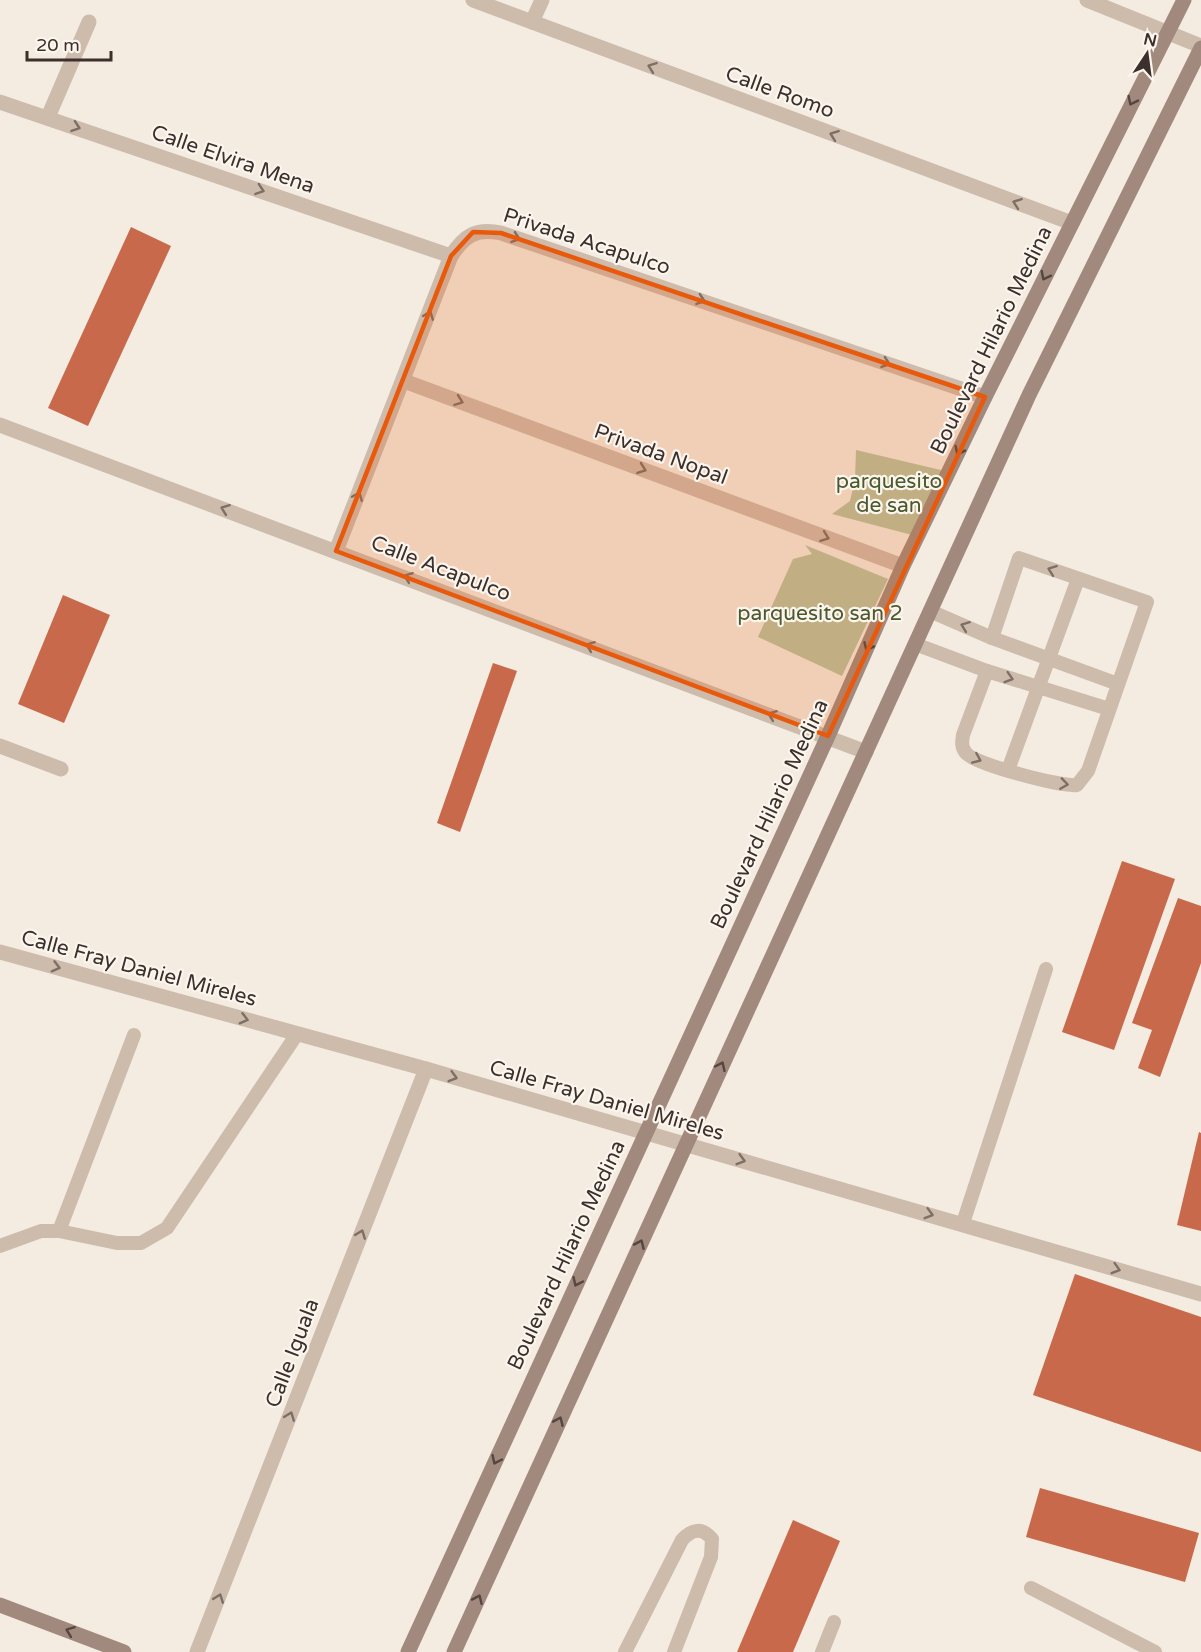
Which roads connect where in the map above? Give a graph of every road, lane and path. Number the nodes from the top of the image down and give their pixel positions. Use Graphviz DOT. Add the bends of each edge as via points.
graph roads {
  1 [pos="473,0"];
  2 [pos="542,0"];
  3 [pos="1087,0"];
  4 [pos="1184,0"];
  5 [pos="89,22"];
  6 [pos="532,22"];
  7 [pos="1167,30"];
  8 [pos="1201,47"];
  9 [pos="0,102"];
  10 [pos="48,117"];
  11 [pos="1072,224"];
  12 [pos="451,256"];
  13 [pos="404,381"];
  14 [pos="985,397"];
  15 [pos="0,425"];
  16 [pos="336,550"];
  17 [pos="903,566"];
  18 [pos="1078,579"];
  19 [pos="930,611"];
  20 [pos="992,638"];
  21 [pos="915,644"];
  22 [pos="1050,657"];
  23 [pos="987,671"];
  24 [pos="1118,684"];
  25 [pos="1038,687"];
  26 [pos="1109,709"];
  27 [pos="828,736"];
  28 [pos="0,746"];
  29 [pos="866,752"];
  30 [pos="61,769"];
  31 [pos="1008,770"];
  32 [pos="0,952"];
  33 [pos="1046,969"];
  34 [pos="297,1034"];
  35 [pos="134,1035"];
  36 [pos="426,1069"];
  37 [pos="645,1134"];
  38 [pos="685,1144"];
  39 [pos="963,1223"];
  40 [pos="59,1231"];
  41 [pos="0,1246"];
  42 [pos="1201,1294"];
  43 [pos="1030,1588"];
  44 [pos="0,1605"];
  45 [pos="834,1622"];
  46 [pos="124,1652"];
  47 [pos="197,1652"];
  48 [pos="408,1652"];
  49 [pos="454,1652"];
  50 [pos="625,1652"];
  51 [pos="674,1652"];
  52 [pos="822,1652"];
  53 [pos="1155,1652"];
  1 -- 6 [label="street, Calle Romo"];
  2 -- 6 [label="street"];
  3 -- 7 [label="street"];
  4 -- 7 [label="main road, Boulevard Hilario Medina"];
  5 -- 10 [label="street"];
  11 -- 6 [label="street, Calle Romo, one-way"];
  7 -- 8 [label="street"];
  7 -- 11 [label="main road, Boulevard Hilario Medina, one-way"];
  8 -- 19 [label="main road" via="1029,394"];
  9 -- 10 [label="street, Calle Elvira Mena"];
  10 -- 12 [label="street, Calle Elvira Mena, one-way"];
  11 -- 14 [label="main road, Boulevard Hilario Medina, one-way"];
  13 -- 12 [label="street, Privada Acapulco, one-way"];
  12 -- 14 [label="street, Privada Acapulco, one-way" via="473,232 501,233"];
  16 -- 13 [label="street, Privada Acapulco, one-way"];
  13 -- 17 [label="street, Privada Nopal, one-way"];
  14 -- 17 [label="main road, Boulevard Hilario Medina, one-way"];
  16 -- 15 [label="street, Calle Acapulco, one-way"];
  27 -- 16 [label="street, Calle Acapulco, one-way"];
  17 -- 27 [label="main road, Boulevard Hilario Medina, one-way"];
  18 -- 20 [label="lane, one-way" via="1019,558"];
  18 -- 22 [label="lane"];
  18 -- 24 [label="lane" via="1147,602"];
  20 -- 19 [label="lane, one-way"];
  19 -- 21 [label="main road"];
  20 -- 22 [label="lane"];
  21 -- 23 [label="lane"];
  21 -- 29 [label="main road"];
  22 -- 24 [label="lane"];
  22 -- 25 [label="lane"];
  23 -- 25 [label="lane, one-way"];
  23 -- 31 [label="lane, one-way" via="962,745 972,758"];
  24 -- 26 [label="lane"];
  25 -- 26 [label="lane"];
  25 -- 31 [label="lane"];
  31 -- 26 [label="lane, one-way" via="1066,786 1077,785 1088,771"];
  27 -- 29 [label="street, Calle Acapulco"];
  27 -- 37 [label="main road, Boulevard Hilario Medina"];
  28 -- 30 [label="street"];
  38 -- 29 [label="main road, one-way"];
  32 -- 34 [label="street, Calle Fray Daniel Mireles, one-way"];
  33 -- 39 [label="lane"];
  34 -- 36 [label="street, Calle Fray Daniel Mireles"];
  34 -- 40 [label="lane" via="167,1228 141,1243 117,1243"];
  35 -- 40 [label="lane"];
  36 -- 37 [label="street, Calle Fray Daniel Mireles, one-way"];
  47 -- 36 [label="street, Calle Iguala, one-way"];
  37 -- 38 [label="street, Calle Fray Daniel Mireles"];
  37 -- 48 [label="main road, Boulevard Hilario Medina, one-way"];
  38 -- 39 [label="street, Calle Fray Daniel Mireles, one-way"];
  49 -- 38 [label="main road, one-way"];
  39 -- 42 [label="street, Calle Fray Daniel Mireles, one-way"];
  40 -- 41 [label="lane" via="32,1234"];
  43 -- 53 [label="lane"];
  46 -- 44 [label="main road, one-way"];
  45 -- 52 [label="lane"];
  50 -- 51 [label="lane" via="682,1540 699,1530 712,1539 711,1557"];
}
